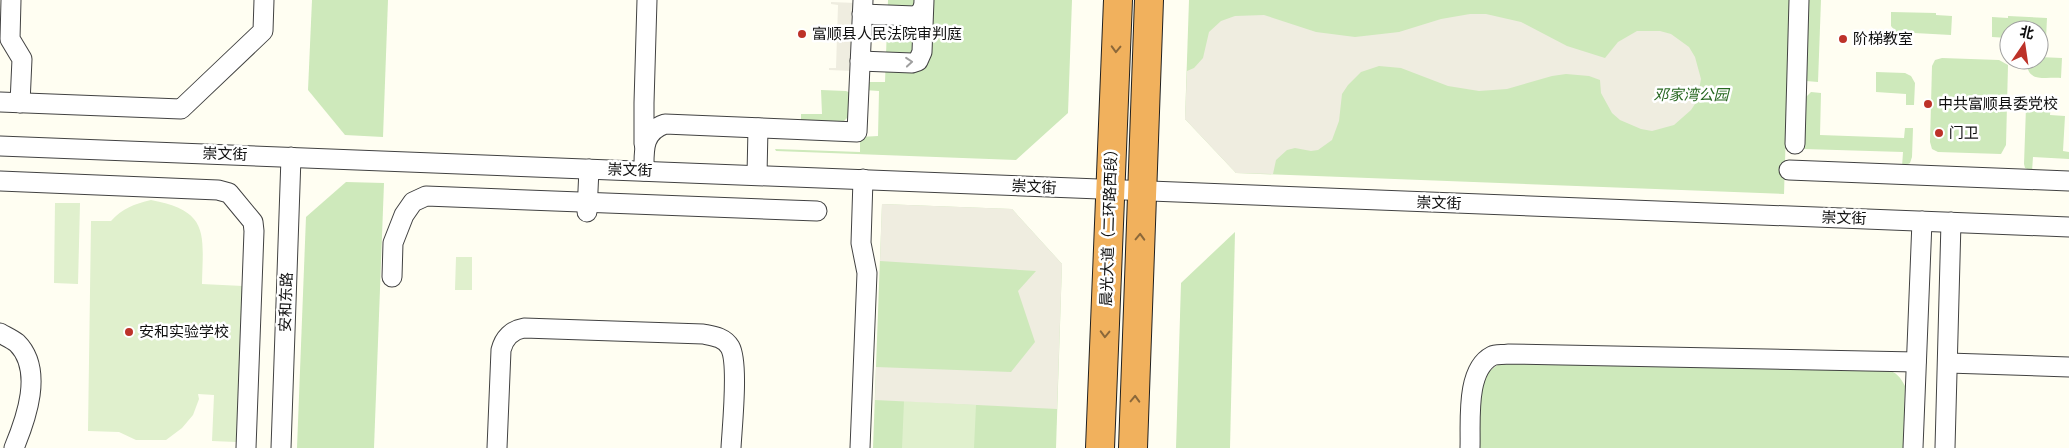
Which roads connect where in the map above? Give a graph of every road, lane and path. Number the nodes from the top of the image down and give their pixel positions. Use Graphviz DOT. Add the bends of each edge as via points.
graph roads {
  1 [pos="11,0"];
  2 [pos="264,0"];
  3 [pos="647,0"];
  4 [pos="1118,0"];
  5 [pos="1149,0"];
  6 [pos="1799,0"];
  7 [pos="923,4"];
  8 [pos="862,7"];
  9 [pos="860,61"];
  10 [pos="0,102"];
  11 [pos="20,103"];
  12 [pos="644,103"];
  13 [pos="664,124"];
  14 [pos="758,128"];
  15 [pos="644,144"];
  16 [pos="1795,144"];
  17 [pos="0,146"];
  18 [pos="292,157"];
  19 [pos="589,169"];
  20 [pos="1789,170"];
  21 [pos="644,171"];
  22 [pos="756,175"];
  23 [pos="863,179"];
  24 [pos="0,181"];
  25 [pos="2069,181"];
  26 [pos="1110,191"];
  27 [pos="1142,192"];
  28 [pos="588,207"];
  29 [pos="817,210"];
  30 [pos="1922,221"];
  31 [pos="1951,222"];
  32 [pos="2069,227"];
  33 [pos="392,277"];
  34 [pos="0,333"];
  35 [pos="1916,362"];
  36 [pos="1948,363"];
  37 [pos="2069,367"];
  38 [pos="14,448"];
  39 [pos="246,448"];
  40 [pos="281,448"];
  41 [pos="497,448"];
  42 [pos="731,448"];
  43 [pos="860,448"];
  44 [pos="1100,448"];
  45 [pos="1133,448"];
  46 [pos="1470,448"];
  47 [pos="1913,448"];
  48 [pos="1946,448"];
  1 -- 11 [label="street" via="10,39 22,59"];
  2 -- 11 [label="street" via="263,31 181,110"];
  3 -- 12 [label="street"];
  4 -- 26 [label="highway, 晨光大道（二环路西段）, one-way"];
  5 -- 27 [label="highway"];
  6 -- 16 [label="street"];
  7 -- 8 [label="street" via="915,16"];
  9 -- 7 [label="street, one-way" via="918,61 922,52"];
  8 -- 9 [label="street"];
  9 -- 14 [label="street" via="858,132"];
  10 -- 11 [label="street"];
  12 -- 13 [label="street" via="650,118"];
  12 -- 15 [label="street"];
  13 -- 14 [label="street"];
  13 -- 15 [label="street" via="650,132"];
  14 -- 22 [label="street"];
  15 -- 21 [label="street"];
  17 -- 18 [label="street, 崇文街"];
  18 -- 19 [label="street, 崇文街"];
  18 -- 40 [label="street, 安和东路"];
  19 -- 21 [label="street, 崇文街"];
  19 -- 28 [label="street"];
  20 -- 25 [label="street"];
  21 -- 22 [label="street, 崇文街"];
  22 -- 23 [label="street, 崇文街"];
  23 -- 26 [label="street, 崇文街"];
  23 -- 43 [label="street" via="861,249 867,272"];
  24 -- 39 [label="street" via="218,190 229,194 253,222 254,231"];
  26 -- 27 [label="street, 崇文街"];
  26 -- 44 [label="highway, 晨光大道（二环路西段）, one-way"];
  27 -- 30 [label="street, 崇文街"];
  45 -- 27 [label="highway, one-way"];
  28 -- 29 [label="street"];
  28 -- 33 [label="street" via="433,196 419,198 408,208 394,243"];
  30 -- 31 [label="street, 崇文街"];
  30 -- 35 [label="street"];
  31 -- 32 [label="street, 崇文街"];
  31 -- 36 [label="street"];
  34 -- 38 [label="street" via="17,344 28,362 31,387 27,416"];
  35 -- 46 [label="street" via="1492,356 1474,377"];
  35 -- 47 [label="street"];
  36 -- 37 [label="street"];
  36 -- 48 [label="street"];
  41 -- 42 [label="street" via="502,343 510,333 524,328 703,334 720,338 730,346 734,361"];
}
